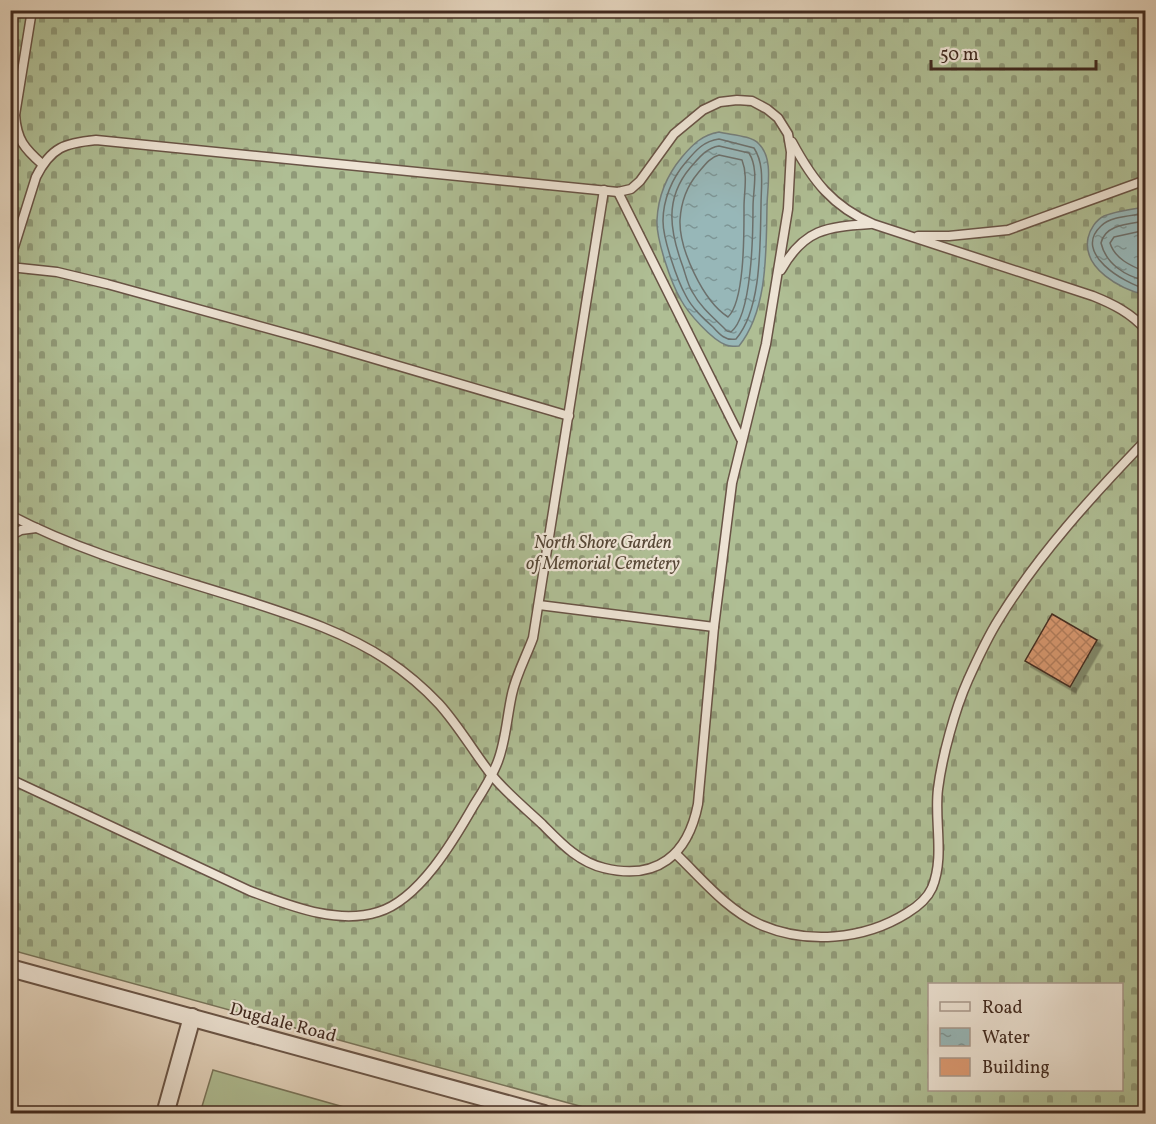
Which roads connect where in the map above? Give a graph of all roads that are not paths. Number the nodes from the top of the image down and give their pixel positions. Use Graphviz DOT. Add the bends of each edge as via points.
graph roads {
  1 [pos="32,10"];
  2 [pos="788,134"];
  3 [pos="42,164"];
  4 [pos="1146,180"];
  5 [pos="604,190"];
  6 [pos="618,192"];
  7 [pos="873,224"];
  8 [pos="910,236"];
  9 [pos="10,260"];
  10 [pos="10,267"];
  11 [pos="777,275"];
  12 [pos="1146,330"];
  13 [pos="568,416"];
  14 [pos="741,439"];
  15 [pos="1146,440"];
  16 [pos="10,516"];
  17 [pos="36,528"];
  18 [pos="10,536"];
  19 [pos="539,605"];
  20 [pos="714,627"];
  21 [pos="492,776"];
  22 [pos="10,779"];
  23 [pos="676,854"];
  24 [pos="10,968"];
  25 [pos="192,1017"];
  26 [pos="165,1113"];
  27 [pos="544,1113"];
  1 -- 3 [label="lane" via="15,115 20,140"];
  2 -- 6 [label="lane" via="778,118 752,101 720,102 703,110 674,134 640,181 631,189"];
  2 -- 7 [label="lane" via="819,186 856,217"];
  2 -- 11 [label="lane" via="789,197"];
  3 -- 5 [label="lane" via="58,148 96,140"];
  3 -- 9 [label="lane"];
  4 -- 8 [label="lane" via="1008,230"];
  5 -- 6 [label="lane"];
  5 -- 13 [label="lane"];
  6 -- 14 [label="lane"];
  7 -- 8 [label="lane"];
  7 -- 11 [label="lane" via="839,226 802,240"];
  8 -- 12 [label="lane" via="1093,296 1120,308"];
  10 -- 13 [label="lane" via="57,272 107,284"];
  11 -- 14 [label="lane" via="766,344"];
  13 -- 19 [label="lane"];
  14 -- 20 [label="lane"];
  15 -- 23 [label="lane" via="1034,568 998,620 967,682 940,778 939,858 935,876 927,897 915,908 864,933 830,937 779,932 740,914"];
  16 -- 17 [label="lane"];
  17 -- 18 [label="lane"];
  17 -- 21 [label="lane" via="301,618 362,645 388,660 439,703"];
  19 -- 20 [label="lane"];
  19 -- 21 [label="lane" via="532,638 512,691 502,750"];
  20 -- 23 [label="lane" via="698,804 694,825"];
  21 -- 22 [label="lane" via="436,866 393,906 350,915 311,911 249,891"];
  21 -- 23 [label="lane" via="564,846 586,862 604,868 644,871"];
  24 -- 25 [label="street, Dugdale Road"];
  25 -- 26 [label="street"];
  25 -- 27 [label="street, Dugdale Road"];
}
